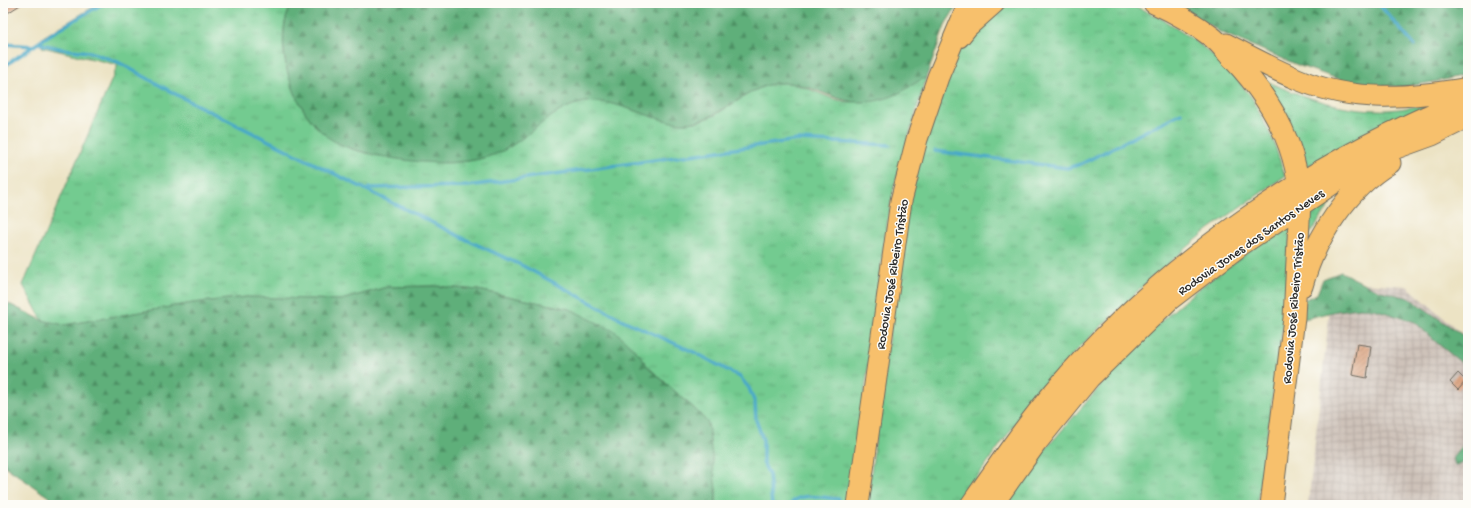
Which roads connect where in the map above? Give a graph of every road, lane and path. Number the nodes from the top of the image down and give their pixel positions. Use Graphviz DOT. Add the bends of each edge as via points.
graph roads {
  1 [pos="969,3"];
  2 [pos="994,3"];
  3 [pos="1154,3"];
  4 [pos="1212,37"];
  5 [pos="950,48"];
  6 [pos="1468,88"];
  7 [pos="1468,98"];
  8 [pos="1468,117"];
  9 [pos="1432,135"];
  10 [pos="1300,182"];
  11 [pos="1300,206"];
  12 [pos="1294,318"];
  13 [pos="858,505"];
  14 [pos="971,505"];
  15 [pos="992,505"];
  16 [pos="1271,505"];
  1 -- 5 [label="main road, Rodovia José Ribeiro Tristão"];
  2 -- 5 [label="main road" via="967,27"];
  3 -- 4 [label="main road, Rodovia José Ribeiro Tristão"];
  4 -- 6 [label="main road" via="1298,80 1332,90 1374,97 1405,97"];
  4 -- 10 [label="main road, Rodovia José Ribeiro Tristão" via="1266,98 1285,133"];
  5 -- 13 [label="main road, Rodovia José Ribeiro Tristão" via="917,139 901,202"];
  7 -- 10 [label="main road, Rodovia Jones dos Santos Neves" via="1425,116"];
  8 -- 9 [label="main road, Rodovia Jones dos Santos Neves"];
  9 -- 11 [label="main road, Rodovia Jones dos Santos Neves" via="1396,148 1371,161"];
  9 -- 12 [label="main road" via="1365,181 1340,210 1325,231 1305,275"];
  10 -- 11 [label="main road, Rodovia José Ribeiro Tristão"];
  10 -- 14 [label="main road, Rodovia Jones dos Santos Neves" via="1202,251 1127,317 1078,365 1022,431"];
  11 -- 12 [label="main road, Rodovia José Ribeiro Tristão"];
  11 -- 15 [label="main road, Rodovia Jones dos Santos Neves" via="1193,280 1145,323 1089,378 1036,443"];
  12 -- 16 [label="main road, Rodovia José Ribeiro Tristão"];
}
